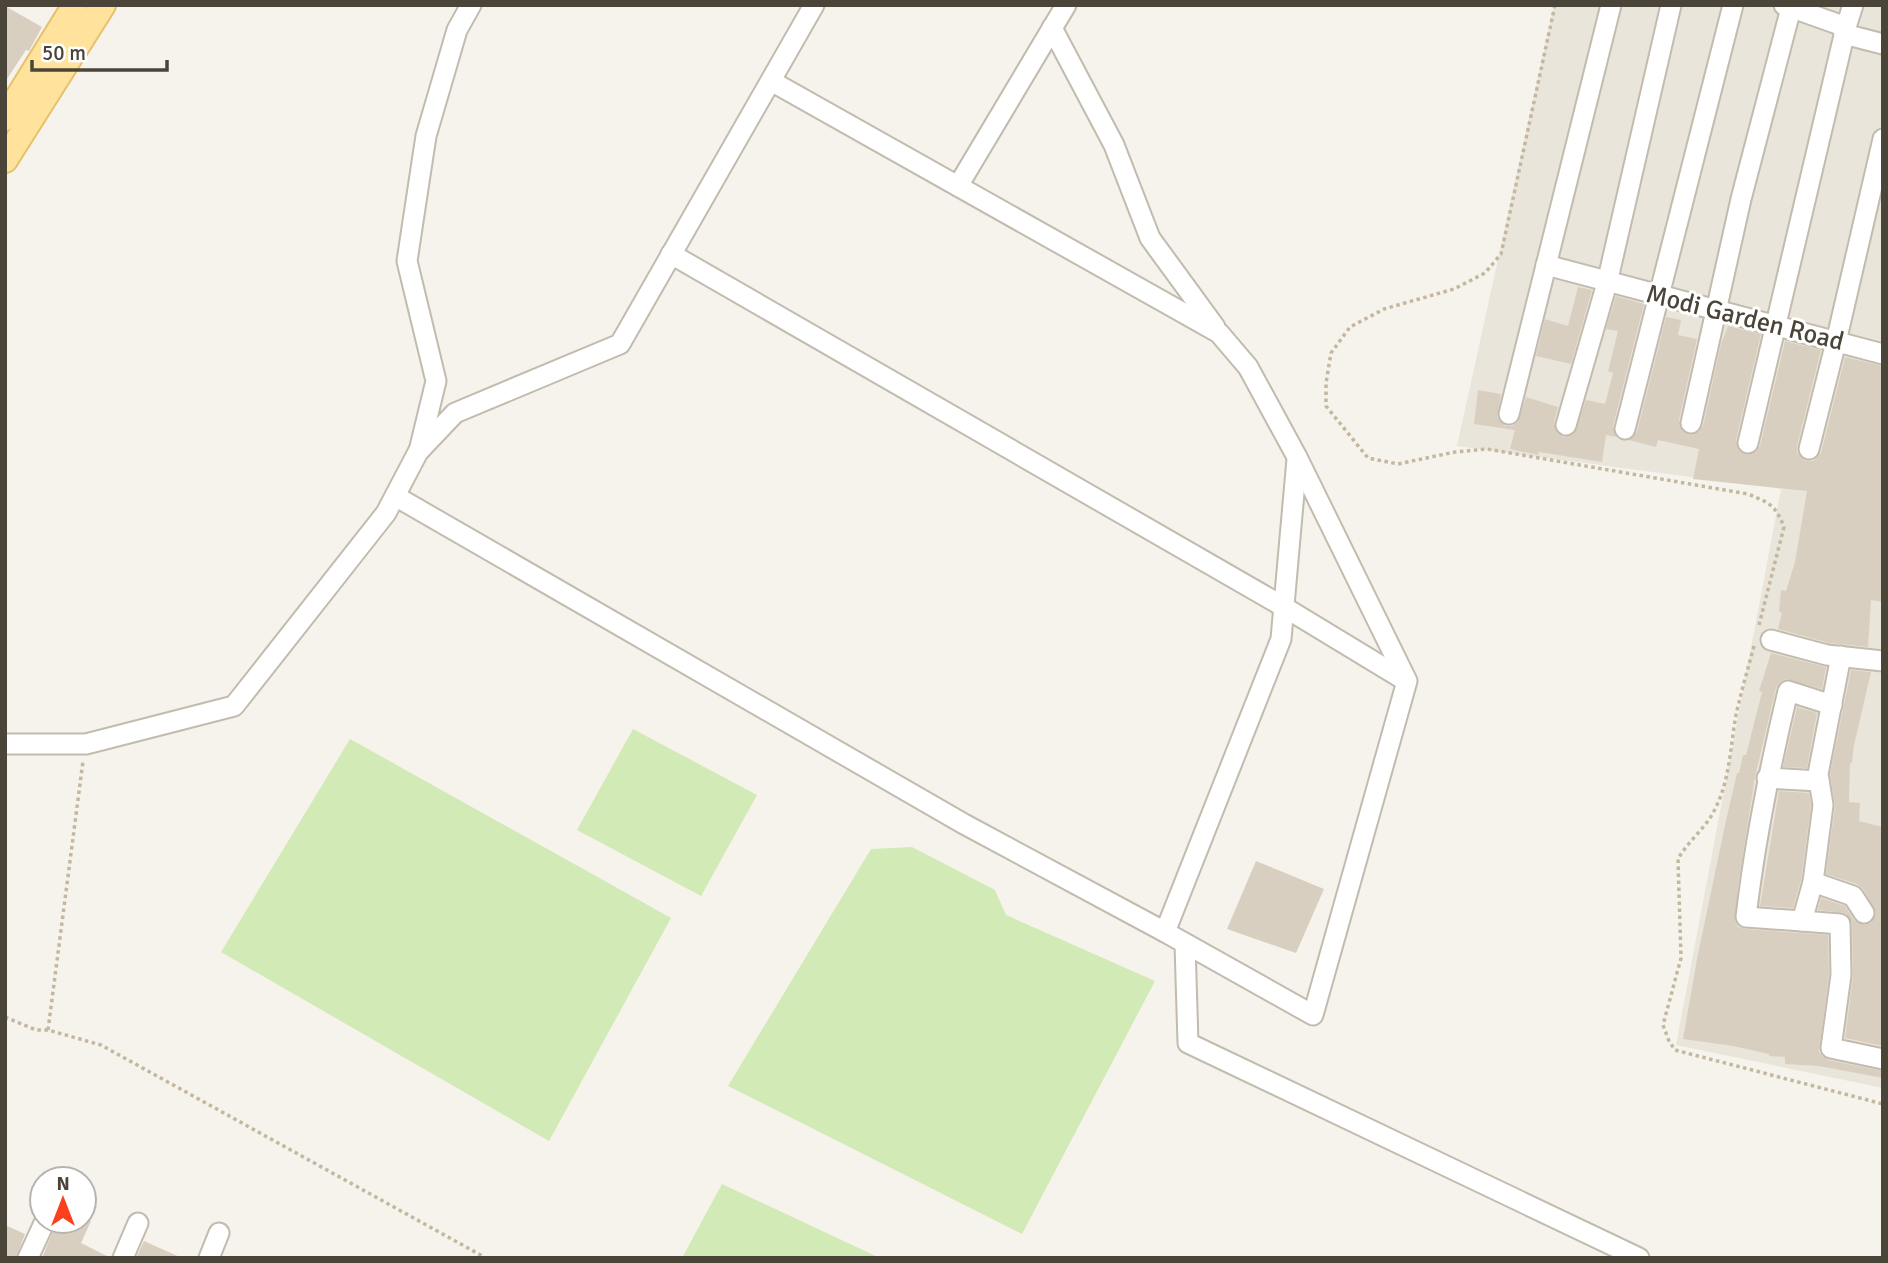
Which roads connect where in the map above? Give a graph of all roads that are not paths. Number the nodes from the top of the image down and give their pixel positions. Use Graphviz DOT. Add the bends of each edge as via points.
graph roads {
  1 [pos="75,5"];
  2 [pos="103,5"];
  3 [pos="471,5"];
  4 [pos="814,5"];
  5 [pos="1066,5"];
  6 [pos="1611,5"];
  7 [pos="1671,5"];
  8 [pos="1733,5"];
  9 [pos="1853,5"];
  10 [pos="1788,7"];
  11 [pos="1052,28"];
  12 [pos="1845,31"];
  13 [pos="1883,44"];
  14 [pos="771,81"];
  15 [pos="5,118"];
  16 [pos="1883,139"];
  17 [pos="5,160"];
  18 [pos="958,186"];
  19 [pos="671,254"];
  20 [pos="1546,265"];
  21 [pos="1607,283"];
  22 [pos="1658,296"];
  23 [pos="1717,311"];
  24 [pos="1775,326"];
  25 [pos="1219,333"];
  26 [pos="1836,342"];
  27 [pos="1883,354"];
  28 [pos="1509,414"];
  29 [pos="1691,423"];
  30 [pos="1566,425"];
  31 [pos="1625,429"];
  32 [pos="1748,443"];
  33 [pos="1808,449"];
  34 [pos="418,452"];
  35 [pos="1297,457"];
  36 [pos="395,496"];
  37 [pos="1284,607"];
  38 [pos="1772,640"];
  39 [pos="1841,656"];
  40 [pos="1883,661"];
  41 [pos="1407,681"];
  42 [pos="1832,705"];
  43 [pos="5,744"];
  44 [pos="1767,778"];
  45 [pos="1819,781"];
  46 [pos="1814,883"];
  47 [pos="1874,914"];
  48 [pos="1802,921"];
  49 [pos="1840,924"];
  50 [pos="1165,932"];
  51 [pos="1185,944"];
  52 [pos="1883,1059"];
  53 [pos="138,1223"];
  54 [pos="219,1233"];
  55 [pos="39,1235"];
  56 [pos="28,1258"];
  57 [pos="122,1258"];
  58 [pos="209,1258"];
  59 [pos="1639,1258"];
  1 -- 15 [label="main road"];
  2 -- 17 [label="main road"];
  3 -- 34 [label="street" via="457,30 426,136 407,261 436,380"];
  4 -- 14 [label="street"];
  5 -- 11 [label="street"];
  6 -- 20 [label="street"];
  7 -- 21 [label="street"];
  8 -- 22 [label="street"];
  9 -- 12 [label="street"];
  10 -- 12 [label="street"];
  10 -- 23 [label="street"];
  11 -- 18 [label="street"];
  11 -- 25 [label="street" via="1114,145 1150,238"];
  12 -- 13 [label="street"];
  12 -- 24 [label="street"];
  14 -- 18 [label="street"];
  14 -- 19 [label="street"];
  16 -- 26 [label="street"];
  18 -- 25 [label="street"];
  19 -- 34 [label="street" via="620,344 455,413"];
  19 -- 37 [label="street"];
  20 -- 21 [label="street, Modi Garden Road"];
  20 -- 28 [label="street"];
  21 -- 22 [label="street, Modi Garden Road"];
  21 -- 30 [label="street"];
  22 -- 23 [label="street, Modi Garden Road"];
  22 -- 31 [label="street"];
  23 -- 24 [label="street, Modi Garden Road"];
  23 -- 29 [label="street"];
  24 -- 26 [label="street, Modi Garden Road"];
  24 -- 32 [label="street"];
  25 -- 35 [label="street" via="1248,367"];
  26 -- 27 [label="street, Modi Garden Road"];
  26 -- 33 [label="street"];
  34 -- 36 [label="street"];
  35 -- 37 [label="street"];
  35 -- 41 [label="street"];
  36 -- 43 [label="street" via="234,706 86,744"];
  36 -- 50 [label="street" via="964,824"];
  37 -- 41 [label="street"];
  37 -- 50 [label="street" via="1281,639"];
  38 -- 39 [label="street"];
  39 -- 40 [label="street"];
  39 -- 42 [label="street"];
  41 -- 51 [label="street" via="1313,1015"];
  42 -- 44 [label="street" via="1787,691"];
  42 -- 45 [label="street"];
  44 -- 45 [label="street"];
  44 -- 48 [label="street" via="1746,917"];
  45 -- 46 [label="street" via="1823,804"];
  46 -- 47 [label="street" via="1853,896"];
  46 -- 48 [label="street"];
  47 -- 49 [label="street"];
  48 -- 49 [label="street"];
  49 -- 52 [label="street" via="1842,975 1831,1048"];
  50 -- 51 [label="street"];
  51 -- 59 [label="street" via="1188,1043"];
  53 -- 57 [label="street"];
  54 -- 58 [label="street"];
  55 -- 56 [label="street"];
}
